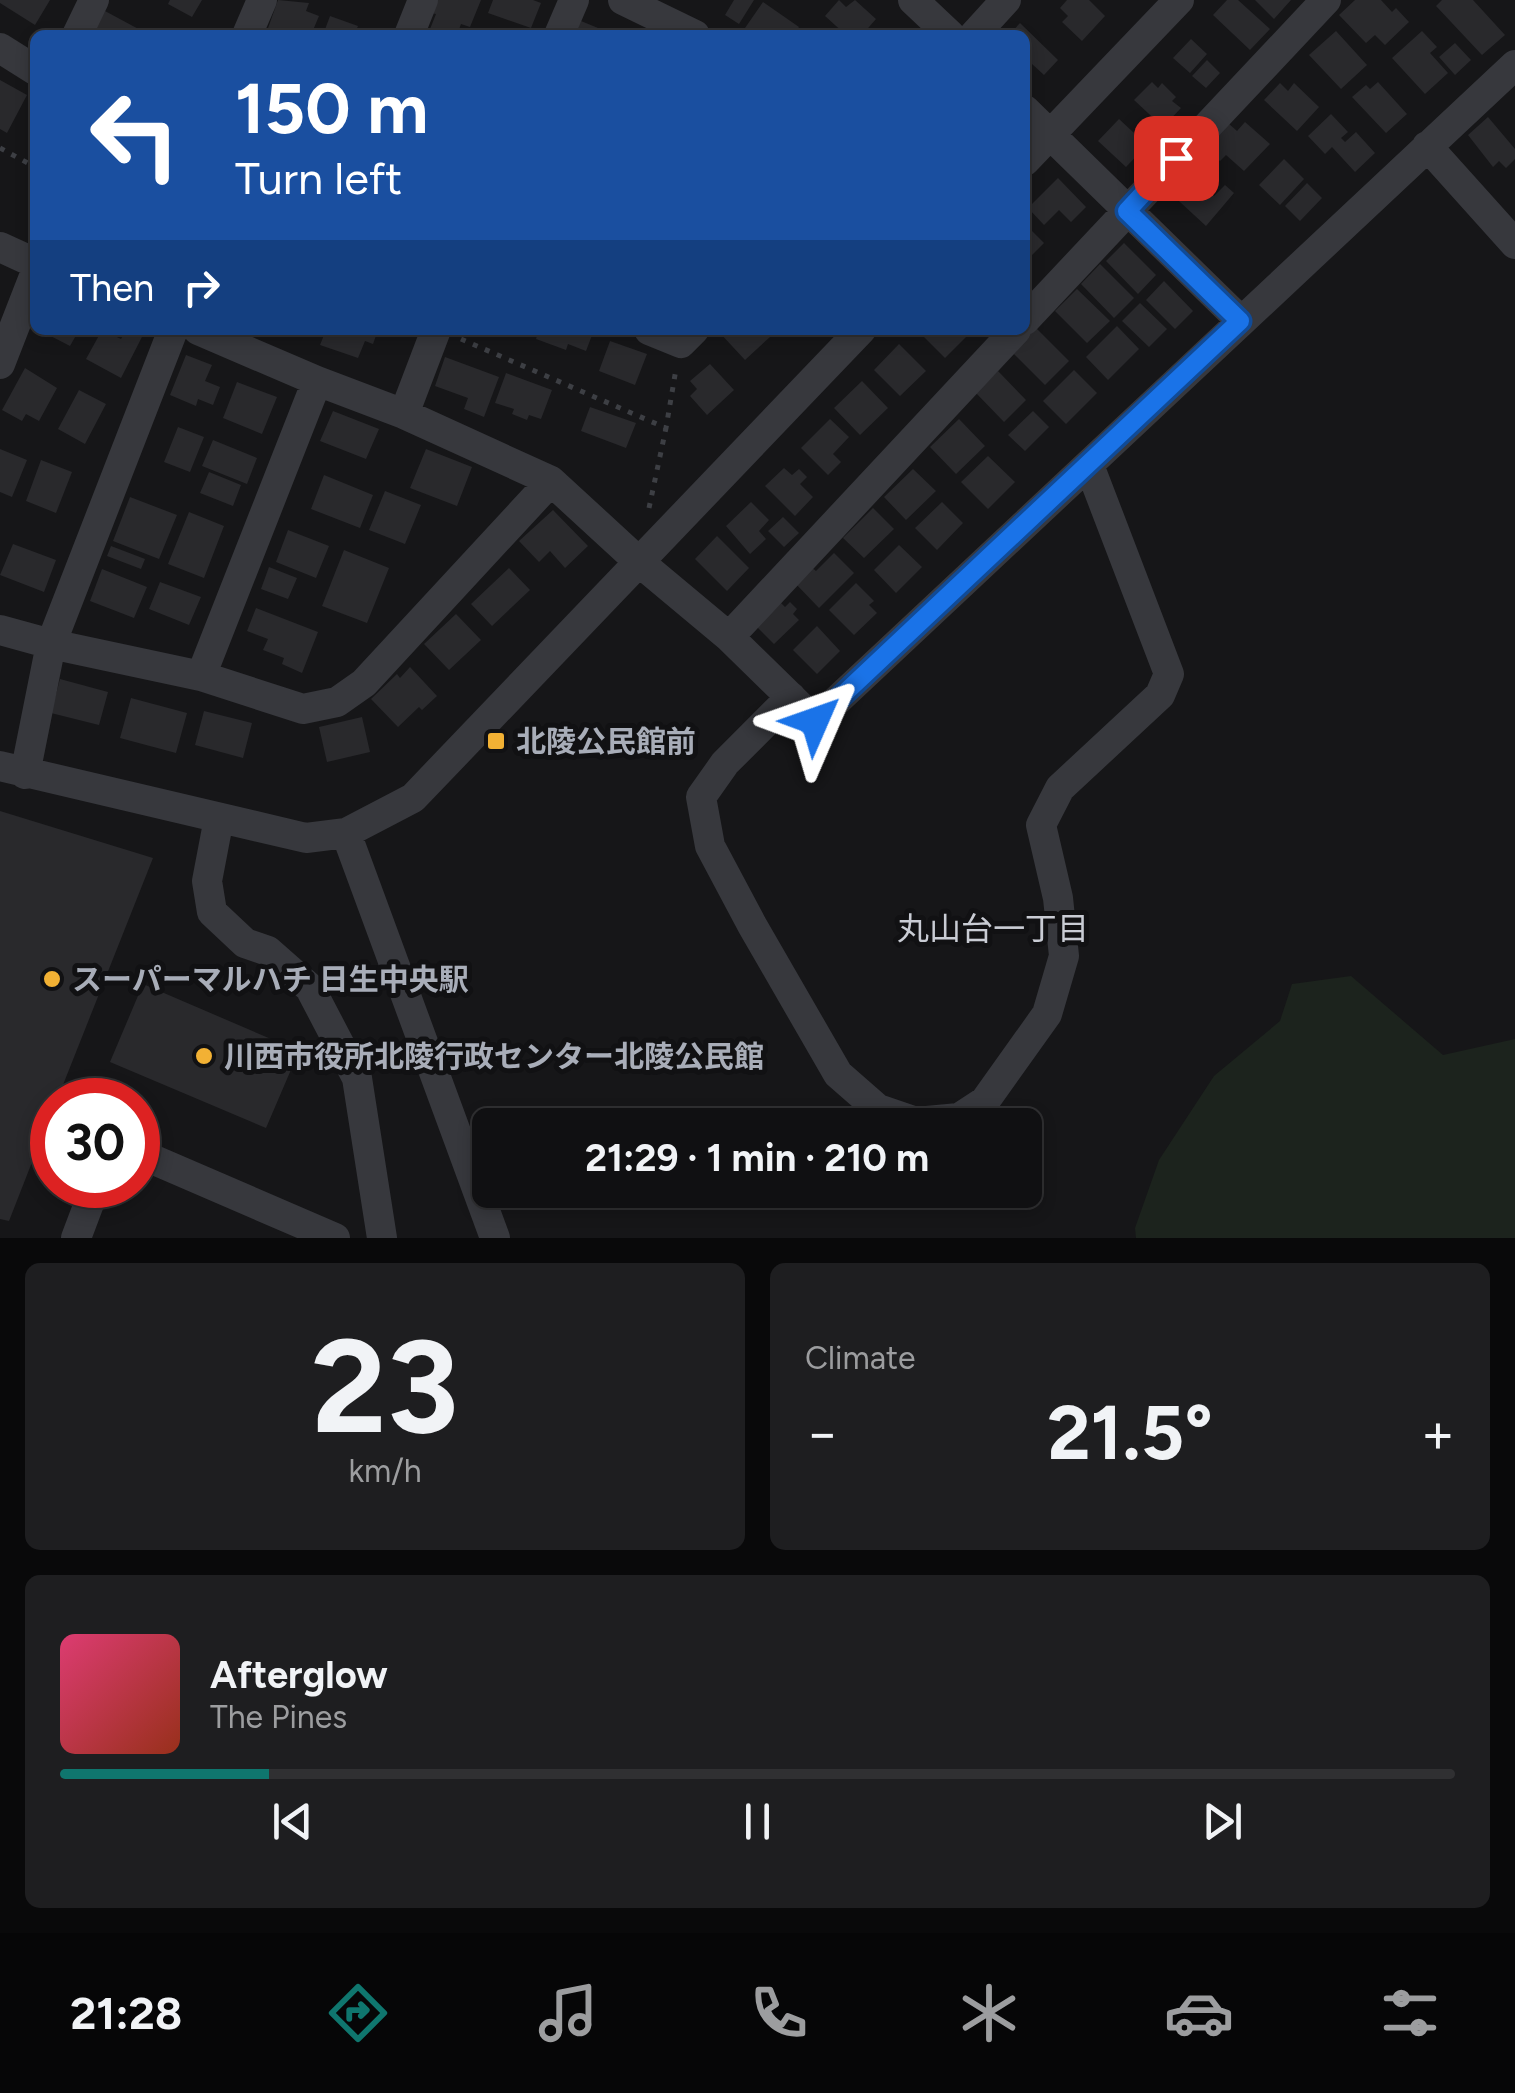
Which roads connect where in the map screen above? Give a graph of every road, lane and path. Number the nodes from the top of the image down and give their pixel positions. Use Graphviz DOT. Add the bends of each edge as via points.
graph roads {
  1 [pos="94,0"];
  2 [pos="262,0"];
  3 [pos="423,0"];
  4 [pos="574,0"];
  5 [pos="623,0"];
  6 [pos="913,0"];
  7 [pos="1006,0"];
  8 [pos="1179,0"];
  9 [pos="1326,0"];
  10 [pos="79,30"];
  11 [pos="249,30"];
  12 [pos="410,30"];
  13 [pos="560,30"];
  14 [pos="685,30"];
  15 [pos="945,30"];
  16 [pos="979,30"];
  17 [pos="0,48"];
  18 [pos="1515,65"];
  19 [pos="30,67"];
  20 [pos="1030,115"];
  21 [pos="1050,136"];
  22 [pos="1426,146"];
  23 [pos="0,148"];
  24 [pos="1030,156"];
  25 [pos="30,164"];
  26 [pos="1127,211"];
  27 [pos="1515,244"];
  28 [pos="0,247"];
  29 [pos="30,261"];
  30 [pos="30,287"];
  31 [pos="1030,315"];
  32 [pos="1240,321"];
  33 [pos="172,335"];
  34 [pos="209,335"];
  35 [pos="445,335"];
  36 [pos="448,335"];
  37 [pos="856,335"];
  38 [pos="1011,335"];
  39 [pos="687,336"];
  40 [pos="0,364"];
  41 [pos="317,382"];
  42 [pos="404,414"];
  43 [pos="666,428"];
  44 [pos="1089,465"];
  45 [pos="550,481"];
  46 [pos="638,560"];
  47 [pos="0,630"];
  48 [pos="729,637"];
  49 [pos="52,644"];
  50 [pos="201,676"];
  51 [pos="791,698"];
  52 [pos="13,770"];
  53 [pos="219,818"];
  54 [pos="346,833"];
  55 [pos="160,1162"];
  56 [pos="87,1208"];
  57 [pos="76,1238"];
  58 [pos="335,1238"];
  59 [pos="382,1238"];
  60 [pos="495,1238"];
  1 -- 10 [label="street"];
  2 -- 11 [label="street"];
  3 -- 12 [label="street"];
  4 -- 13 [label="street"];
  5 -- 14 [label="street"];
  6 -- 15 [label="street"];
  7 -- 16 [label="street"];
  8 -- 21 [label="street"];
  9 -- 26 [label="street"];
  17 -- 19 [label="street"];
  18 -- 22 [label="street"];
  20 -- 21 [label="street"];
  21 -- 24 [label="street"];
  21 -- 26 [label="street"];
  22 -- 27 [label="street"];
  22 -- 32 [label="street"];
  23 -- 25 [label="path"];
  26 -- 31 [label="street"];
  26 -- 32 [label="street"];
  28 -- 29 [label="street"];
  30 -- 40 [label="street"];
  32 -- 44 [label="street"];
  33 -- 49 [label="street"];
  34 -- 41 [label="street"];
  35 -- 42 [label="street"];
  36 -- 43 [label="path"];
  37 -- 46 [label="street"];
  38 -- 48 [label="street"];
  39 -- 43 [label="path"];
  41 -- 42 [label="street"];
  41 -- 50 [label="street"];
  42 -- 45 [label="street"];
  43 -- 46 [label="path"];
  44 -- 51 [label="street" via="815,721"];
  44 -- 51 [label="street" via="1169,674 1160,695 1060,788 1041,825 1064,956 1047,1014 985,1101 959,1118 916,1122 878,1109 838,1074 710,846 702,798 725,763"];
  45 -- 46 [label="street"];
  45 -- 50 [label="street" via="364,683 336,702 303,709"];
  46 -- 48 [label="street"];
  46 -- 54 [label="street" via="412,798"];
  47 -- 49 [label="street"];
  48 -- 51 [label="street"];
  49 -- 50 [label="street"];
  49 -- 52 [label="street"];
  52 -- 53 [label="street"];
  53 -- 54 [label="street" via="306,838"];
  53 -- 59 [label="street" via="206,880 212,912 310,988 357,1078"];
  54 -- 60 [label="street"];
  55 -- 58 [label="street"];
  56 -- 57 [label="street"];
}
